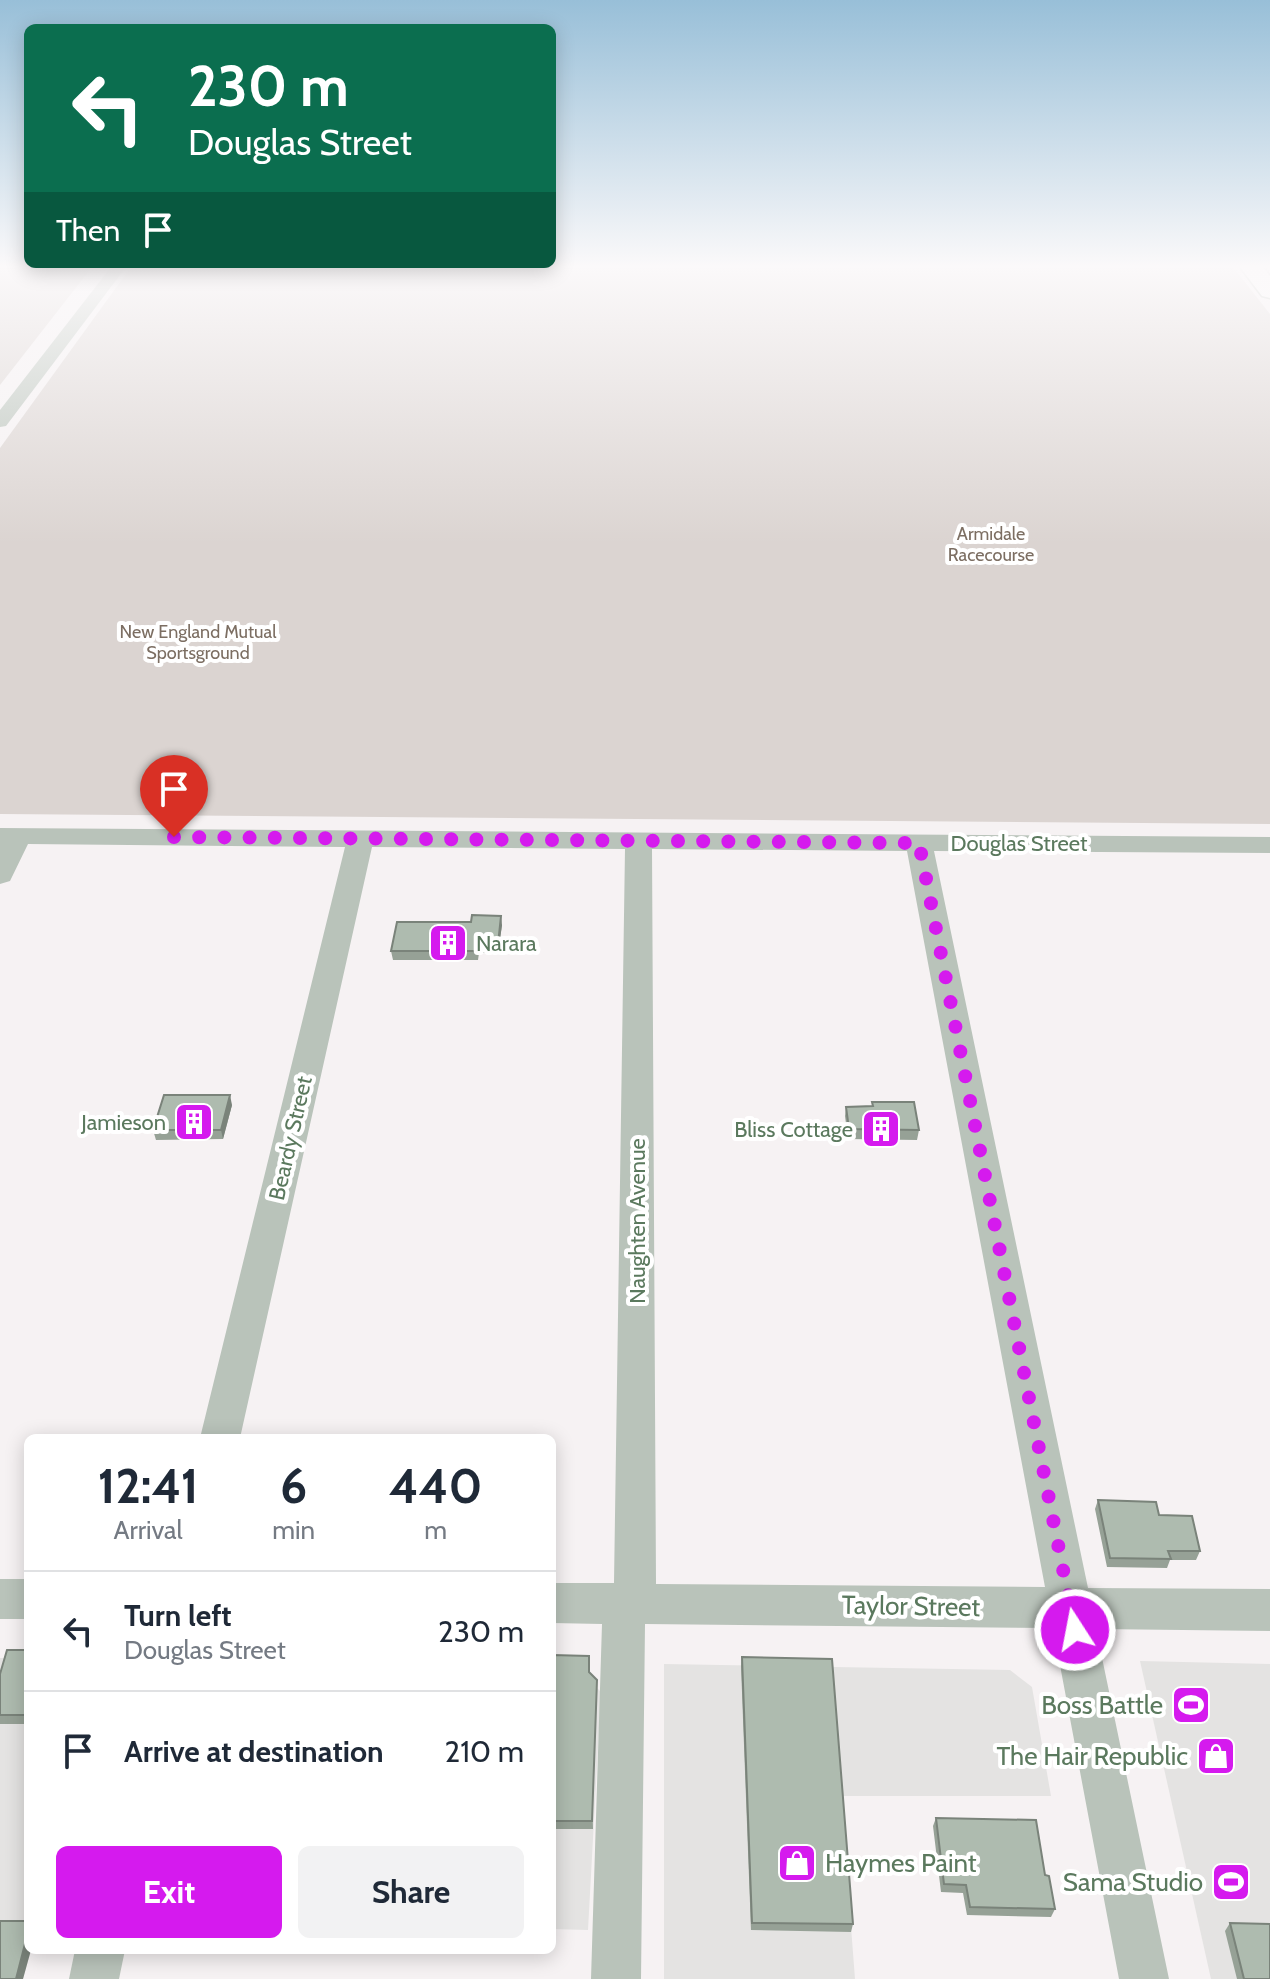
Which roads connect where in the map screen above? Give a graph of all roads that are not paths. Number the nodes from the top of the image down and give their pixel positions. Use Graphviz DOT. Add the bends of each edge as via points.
graph roads {
  1 [pos="48,359"];
  2 [pos="0,422"];
  3 [pos="10,836"];
  4 [pos="361,838"];
  5 [pos="639,840"];
  6 [pos="919,843"];
  7 [pos="1270,845"];
  8 [pos="0,875"];
  9 [pos="221,1434"];
  10 [pos="0,1599"];
  11 [pos="24,1599"];
  12 [pos="630,1602"];
  13 [pos="556,1603"];
  14 [pos="1071,1608"];
  15 [pos="1270,1610"];
  16 [pos="99,1954"];
  17 [pos="94,1979"];
  18 [pos="616,1979"];
  19 [pos="1144,1979"];
  1 -- 2 [label="street"];
  3 -- 4 [label="street, Douglas Street"];
  3 -- 8 [label="street"];
  4 -- 5 [label="street, Douglas Street"];
  4 -- 9 [label="street, Beardy Street"];
  5 -- 6 [label="street, Douglas Street"];
  5 -- 12 [label="street, Naughten Avenue"];
  6 -- 7 [label="street, Douglas Street"];
  6 -- 14 [label="street"];
  10 -- 11 [label="street"];
  12 -- 13 [label="street, Taylor Street"];
  12 -- 14 [label="street, Taylor Street"];
  12 -- 18 [label="street, Naughten Avenue"];
  14 -- 15 [label="street, Taylor Street"];
  14 -- 19 [label="street"];
  16 -- 17 [label="street"];
}
